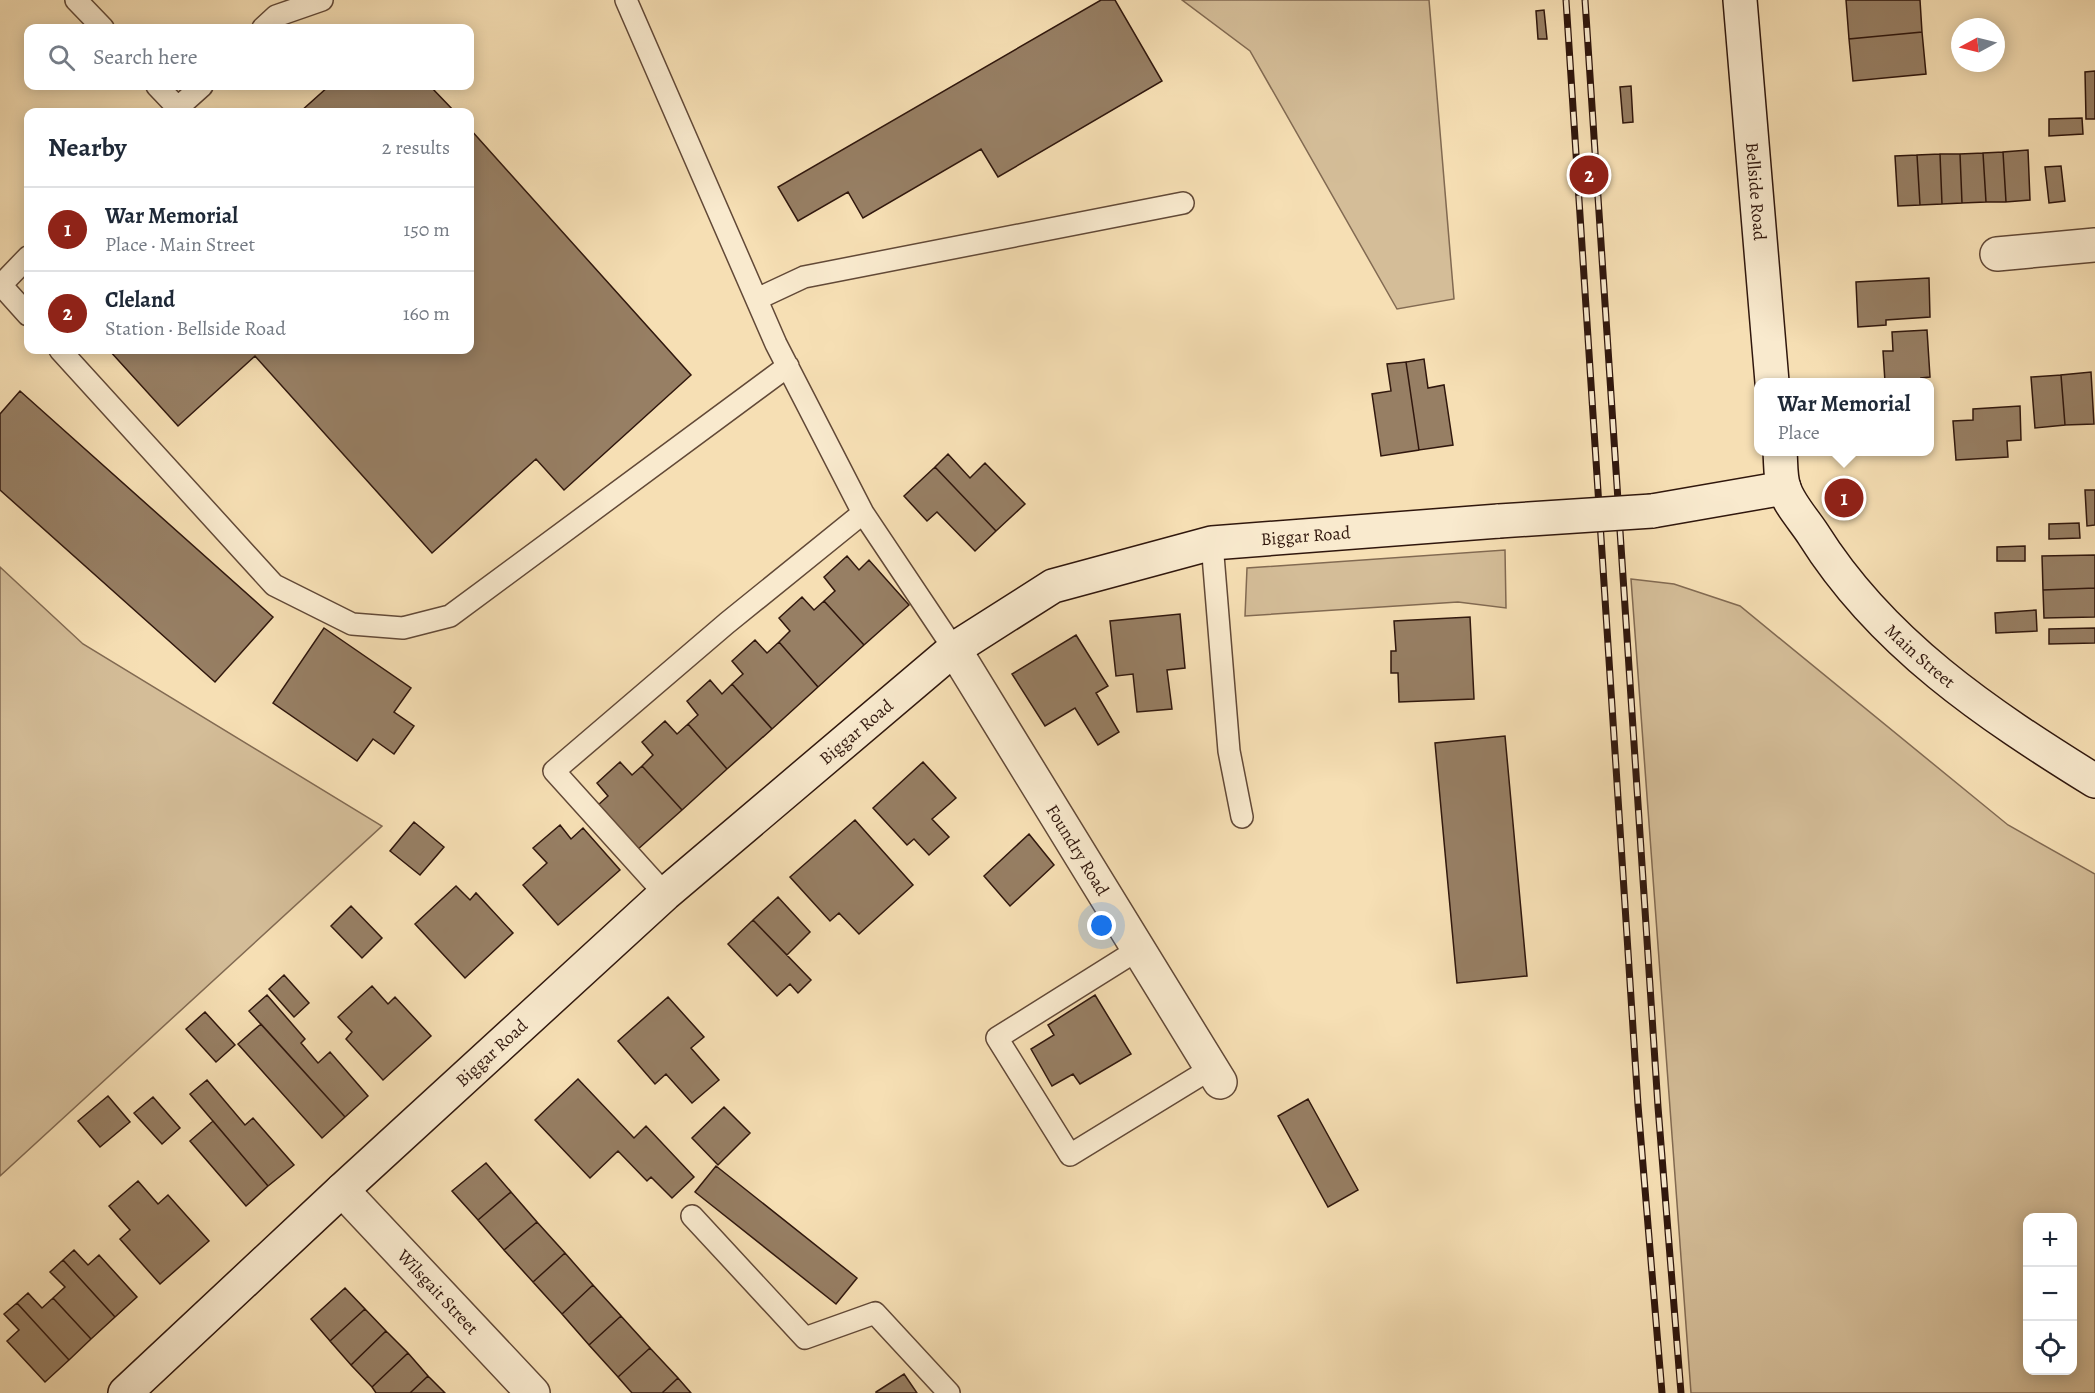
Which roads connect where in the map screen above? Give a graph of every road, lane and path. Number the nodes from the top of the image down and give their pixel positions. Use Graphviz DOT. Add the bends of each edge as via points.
graph roads {
  1 [pos="75,0"];
  2 [pos="322,0"];
  3 [pos="626,0"];
  4 [pos="1740,0"];
  5 [pos="99,24"];
  6 [pos="267,24"];
  7 [pos="160,90"];
  8 [pos="198,90"];
  9 [pos="174,108"];
  10 [pos="177,108"];
  11 [pos="1183,203"];
  12 [pos="2095,245"];
  13 [pos="1997,254"];
  14 [pos="24,261"];
  15 [pos="1,284"];
  16 [pos="757,300"];
  17 [pos="24,310"];
  18 [pos="64,354"];
  19 [pos="788,366"];
  20 [pos="1772,378"];
  21 [pos="1780,456"];
  22 [pos="1784,488"];
  23 [pos="863,513"];
  24 [pos="1212,543"];
  25 [pos="954,649"];
  26 [pos="2095,781"];
  27 [pos="1242,818"];
  28 [pos="665,894"];
  29 [pos="1139,949"];
  30 [pos="1216,1075"];
  31 [pos="342,1190"];
  32 [pos="692,1216"];
  33 [pos="125,1393"];
  34 [pos="532,1393"];
  35 [pos="948,1393"];
  1 -- 5 [label="lane"];
  2 -- 6 [label="lane" via="276,16"];
  3 -- 16 [label="lane"];
  4 -- 20 [label="street, Bellside Road"];
  7 -- 9 [label="lane"];
  8 -- 10 [label="lane"];
  11 -- 16 [label="lane" via="804,277"];
  12 -- 13 [label="street"];
  14 -- 15 [label="lane"];
  15 -- 17 [label="lane"];
  16 -- 19 [label="lane"];
  18 -- 19 [label="lane" via="274,585 352,624 403,628 450,616"];
  19 -- 23 [label="lane"];
  21 -- 22 [label="street"];
  22 -- 24 [label="street, Biggar Road, bridge" via="1652,511"];
  22 -- 26 [label="street, Main Street" via="1828,558 1871,612 1927,666 2016,732"];
  23 -- 25 [label="lane"];
  23 -- 28 [label="lane" via="554,771"];
  24 -- 25 [label="street, Biggar Road" via="1053,586"];
  24 -- 27 [label="lane" via="1229,751"];
  25 -- 28 [label="street, Biggar Road"];
  25 -- 29 [label="street, Foundry Road"];
  28 -- 31 [label="street, Biggar Road"];
  29 -- 30 [label="street, Foundry Road"];
  29 -- 30 [label="lane" via="997,1038 1070,1155"];
  31 -- 33 [label="street, Biggar Road"];
  31 -- 34 [label="street, Wilsgait Street"];
  32 -- 35 [label="lane" via="805,1338 875,1313"];
}
